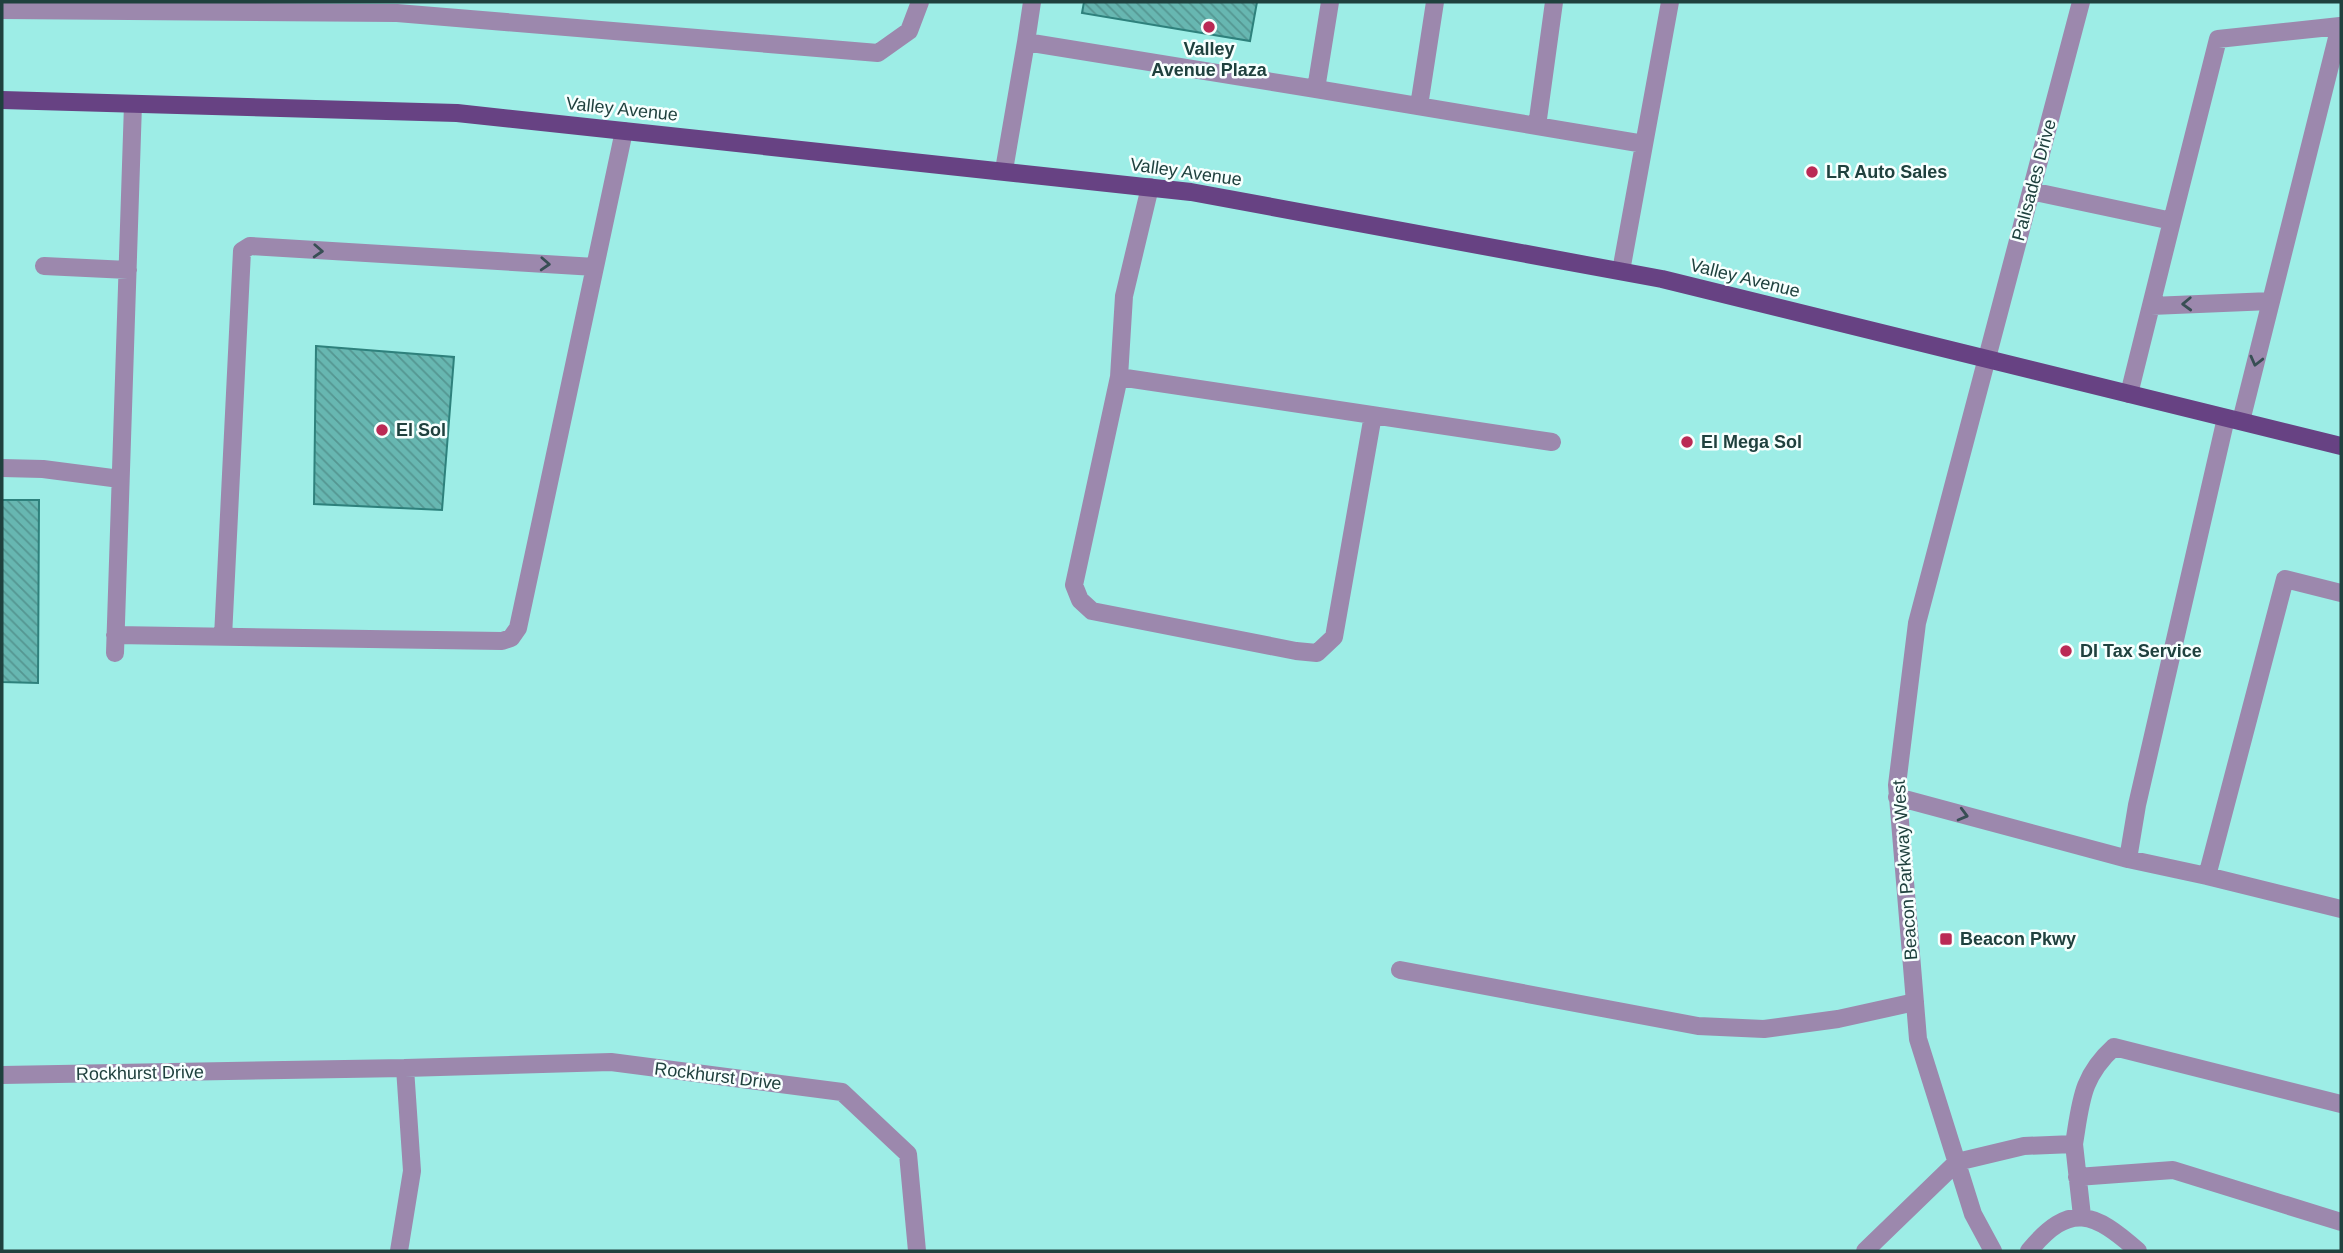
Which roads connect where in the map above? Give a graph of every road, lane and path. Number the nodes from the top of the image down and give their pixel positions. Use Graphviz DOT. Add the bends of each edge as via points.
graph roads {
  1 [pos="920,2"];
  2 [pos="1032,2"];
  3 [pos="1330,2"];
  4 [pos="1435,2"];
  5 [pos="1554,2"];
  6 [pos="1671,2"];
  7 [pos="2081,2"];
  8 [pos="2,10"];
  9 [pos="2341,26"];
  10 [pos="1026,42"];
  11 [pos="1316,89"];
  12 [pos="2,100"];
  13 [pos="133,104"];
  14 [pos="1419,106"];
  15 [pos="1537,127"];
  16 [pos="624,131"];
  17 [pos="1644,144"];
  18 [pos="1004,170"];
  19 [pos="1150,187"];
  20 [pos="2031,191"];
  21 [pos="2172,221"];
  22 [pos="44,266"];
  23 [pos="595,267"];
  24 [pos="128,270"];
  25 [pos="1620,271"];
  26 [pos="2271,301"];
  27 [pos="2151,306"];
  28 [pos="1987,359"];
  29 [pos="1119,377"];
  30 [pos="2129,394"];
  31 [pos="1373,415"];
  32 [pos="2234,419"];
  33 [pos="1552,442"];
  34 [pos="2341,446"];
  35 [pos="2,468"];
  36 [pos="120,480"];
  37 [pos="2341,593"];
  38 [pos="223,637"];
  39 [pos="1898,797"];
  40 [pos="2127,859"];
  41 [pos="2207,876"];
  42 [pos="2341,909"];
  43 [pos="1400,970"];
  44 [pos="1915,1002"];
  45 [pos="405,1069"];
  46 [pos="2,1075"];
  47 [pos="2341,1104"];
  48 [pos="2074,1144"];
  49 [pos="1957,1163"];
  50 [pos="2077,1177"];
  51 [pos="2082,1216"];
  52 [pos="2341,1222"];
  53 [pos="399,1251"];
  54 [pos="917,1251"];
  55 [pos="1865,1251"];
  56 [pos="1993,1251"];
  57 [pos="2029,1251"];
  58 [pos="2138,1251"];
  1 -- 8 [label="street" via="909,31 878,53 397,13"];
  2 -- 10 [label="street"];
  3 -- 11 [label="street"];
  4 -- 14 [label="street"];
  5 -- 15 [label="street"];
  6 -- 17 [label="street"];
  7 -- 20 [label="street, Palisades Drive"];
  9 -- 21 [label="street" via="2218,39"];
  9 -- 26 [label="street"];
  10 -- 11 [label="street"];
  10 -- 18 [label="street"];
  11 -- 14 [label="street"];
  12 -- 13 [label="main road, Valley Avenue"];
  13 -- 16 [label="main road, Valley Avenue" via="457,113"];
  13 -- 24 [label="street"];
  14 -- 15 [label="street"];
  15 -- 17 [label="street"];
  16 -- 18 [label="main road, Valley Avenue"];
  16 -- 23 [label="street"];
  17 -- 25 [label="street"];
  18 -- 19 [label="main road, Valley Avenue"];
  19 -- 25 [label="main road, Valley Avenue"];
  19 -- 29 [label="street" via="1125,296"];
  20 -- 21 [label="street"];
  20 -- 28 [label="street, Palisades Drive"];
  21 -- 27 [label="street"];
  22 -- 24 [label="street"];
  23 -- 38 [label="street" via="518,628 511,638"];
  38 -- 23 [label="street, one-way" via="242,251 250,246"];
  24 -- 36 [label="street"];
  25 -- 28 [label="main road, Valley Avenue"];
  26 -- 27 [label="street, one-way"];
  26 -- 32 [label="street, one-way"];
  27 -- 30 [label="street"];
  28 -- 30 [label="main road, Valley Avenue"];
  28 -- 39 [label="street, Beacon Parkway West" via="1917,623"];
  29 -- 31 [label="street"];
  29 -- 31 [label="street" via="1074,585 1080,600 1092,611 1296,651 1317,653 1334,636"];
  30 -- 32 [label="main road, Valley Avenue"];
  31 -- 33 [label="street"];
  32 -- 34 [label="main road, Valley Avenue"];
  32 -- 40 [label="street"];
  35 -- 36 [label="street"];
  36 -- 38 [label="street" via="115,644"];
  37 -- 41 [label="street" via="2285,579"];
  39 -- 40 [label="street, one-way"];
  39 -- 44 [label="street, Beacon Parkway West"];
  40 -- 41 [label="street"];
  41 -- 42 [label="street"];
  43 -- 44 [label="street" via="1698,1026 1764,1029"];
  44 -- 49 [label="street, Beacon Parkway West" via="1918,1039"];
  45 -- 46 [label="street, Rockhurst Drive"];
  45 -- 53 [label="street" via="412,1171"];
  45 -- 54 [label="street, Rockhurst Drive" via="611,1062 842,1091 908,1154"];
  47 -- 48 [label="street" via="2114,1047 2087,1077"];
  48 -- 49 [label="street" via="2024,1146"];
  48 -- 50 [label="street"];
  49 -- 55 [label="street"];
  49 -- 56 [label="street, Beacon Parkway West" via="1973,1213"];
  50 -- 51 [label="street"];
  50 -- 52 [label="street" via="2174,1170"];
  51 -- 57 [label="street" via="2054,1226"];
  51 -- 58 [label="street" via="2097,1219"];
}
